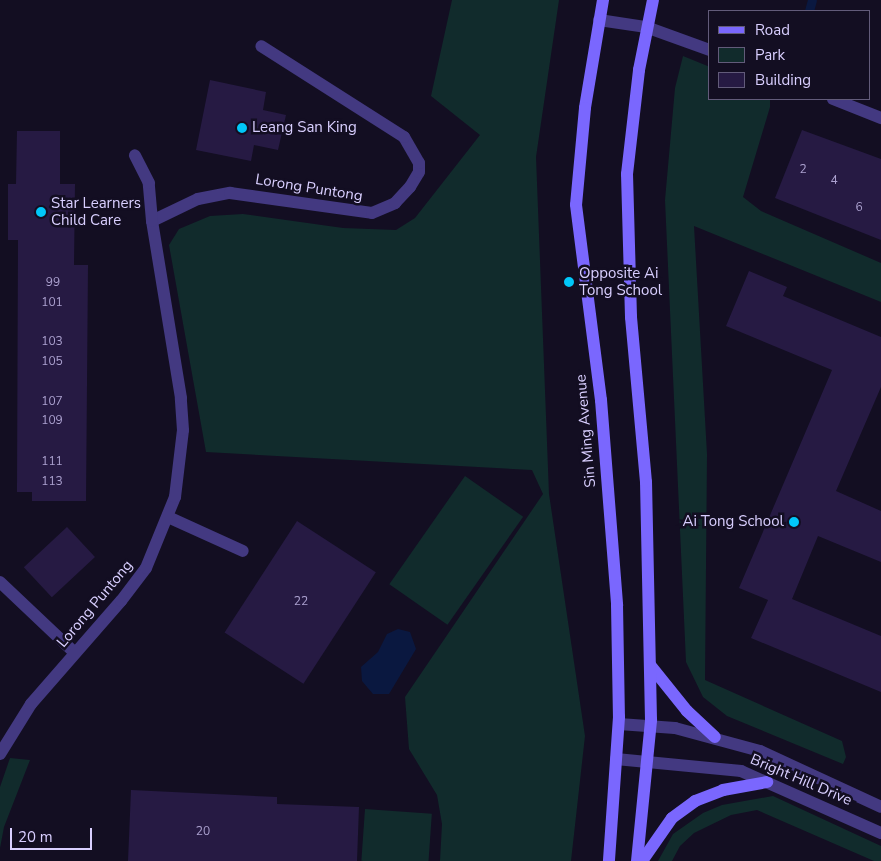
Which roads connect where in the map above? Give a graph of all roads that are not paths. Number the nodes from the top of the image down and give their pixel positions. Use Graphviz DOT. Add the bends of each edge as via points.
graph roads {
  1 [pos="603,0"];
  2 [pos="653,0"];
  3 [pos="599,20"];
  4 [pos="646,27"];
  5 [pos="261,46"];
  6 [pos="708,49"];
  7 [pos="836,100"];
  8 [pos="881,118"];
  9 [pos="135,155"];
  10 [pos="152,221"];
  11 [pos="168,517"];
  12 [pos="243,551"];
  13 [pos="0,582"];
  14 [pos="75,653"];
  15 [pos="650,665"];
  16 [pos="619,724"];
  17 [pos="650,726"];
  18 [pos="716,737"];
  19 [pos="0,754"];
  20 [pos="616,759"];
  21 [pos="648,761"];
  22 [pos="767,782"];
  23 [pos="881,807"];
  24 [pos="881,833"];
  25 [pos="609,861"];
  26 [pos="637,861"];
  27 [pos="642,861"];
  1 -- 3 [label="main road, Sin Ming Avenue"];
  2 -- 4 [label="main road"];
  3 -- 4 [label="street"];
  3 -- 16 [label="main road, Sin Ming Avenue" via="584,118 576,205 601,400 617,606"];
  4 -- 6 [label="street"];
  4 -- 15 [label="main road" via="628,174 631,317 646,482"];
  5 -- 10 [label="street, Lorong Puntong" via="404,137 419,163 419,172 410,187 395,203 372,213 230,193 198,199"];
  7 -- 8 [label="street"];
  9 -- 10 [label="street, Lorong Puntong" via="150,183"];
  10 -- 11 [label="street, Lorong Puntong" via="183,430 176,487"];
  11 -- 12 [label="street"];
  11 -- 14 [label="street, Lorong Puntong" via="146,568"];
  13 -- 14 [label="street"];
  14 -- 19 [label="street, Lorong Puntong" via="31,704"];
  15 -- 17 [label="main road"];
  15 -- 18 [label="main road" via="687,711"];
  16 -- 17 [label="street, Bright Hill Drive"];
  16 -- 20 [label="main road, Sin Ming Avenue"];
  17 -- 18 [label="street, Bright Hill Drive"];
  17 -- 21 [label="main road"];
  18 -- 23 [label="street, Bright Hill Drive" via="760,751"];
  20 -- 21 [label="street, Bright Hill Drive"];
  20 -- 25 [label="main road, Sin Ming Avenue"];
  21 -- 22 [label="street, Bright Hill Drive" via="741,771"];
  21 -- 26 [label="main road"];
  22 -- 24 [label="street, Bright Hill Drive"];
  22 -- 27 [label="main road" via="723,790 695,801 672,818"];
}
